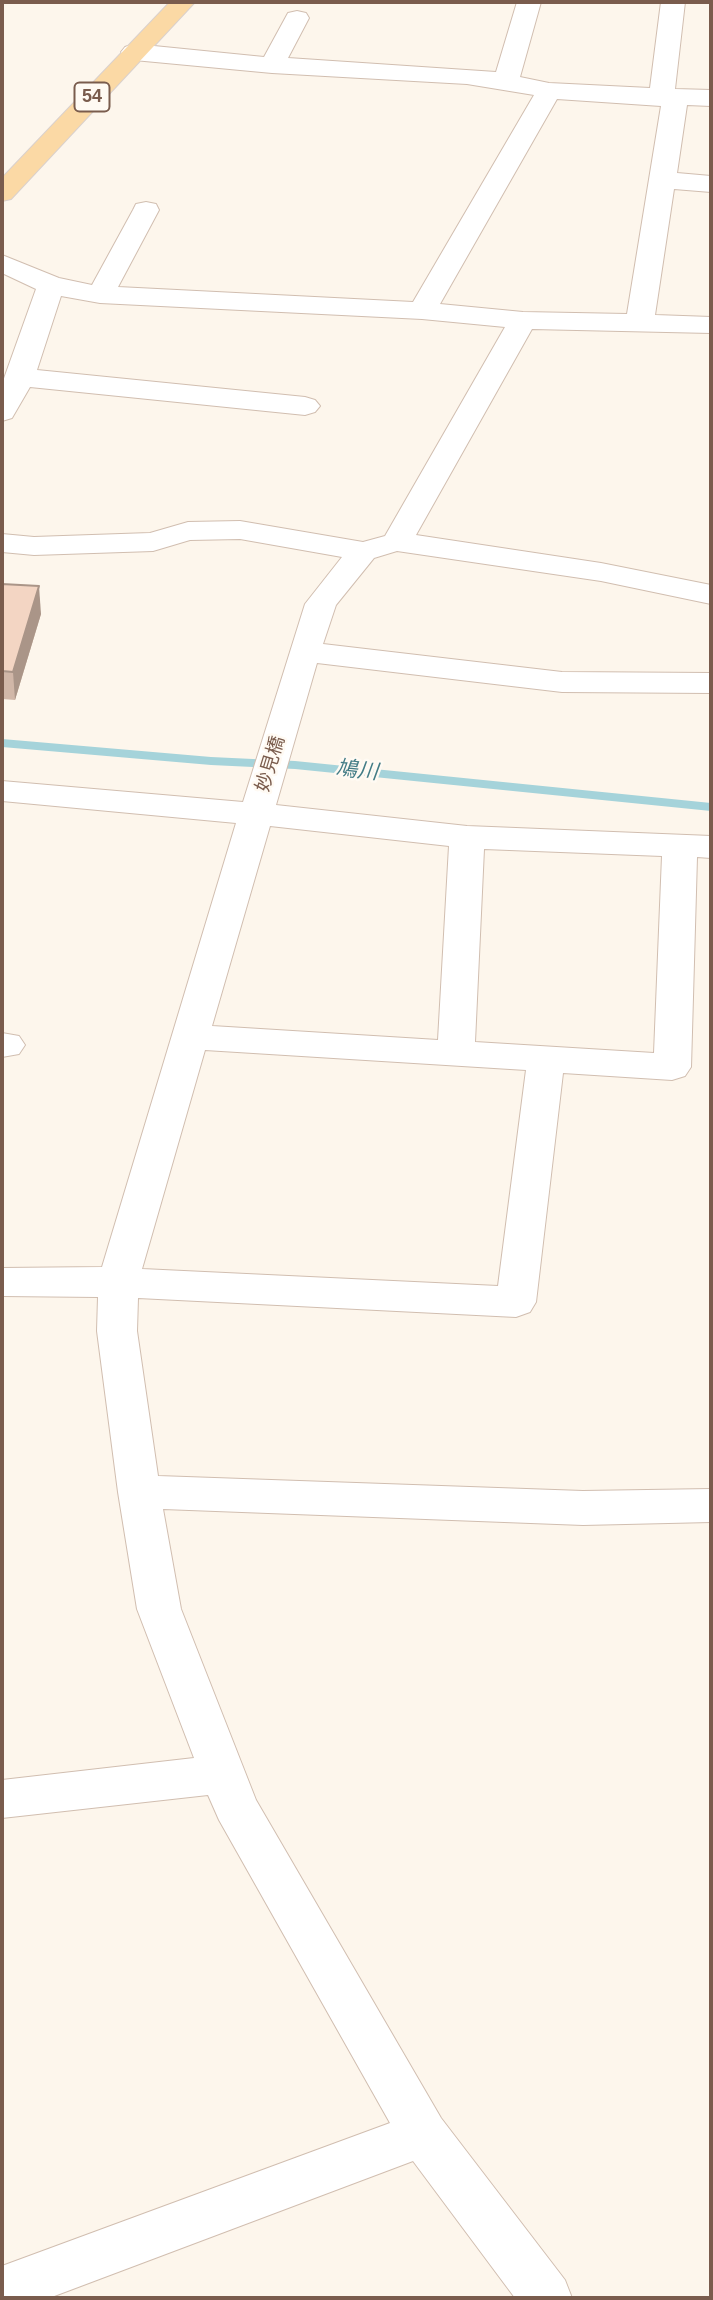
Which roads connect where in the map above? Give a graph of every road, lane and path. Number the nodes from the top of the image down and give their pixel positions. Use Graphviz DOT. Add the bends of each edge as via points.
graph roads {
  1 [pos="183,2"];
  2 [pos="528,2"];
  3 [pos="673,2"];
  4 [pos="297,18"];
  5 [pos="134,52"];
  6 [pos="272,65"];
  7 [pos="506,81"];
  8 [pos="549,91"];
  9 [pos="668,98"];
  10 [pos="711,98"];
  11 [pos="661,180"];
  12 [pos="711,184"];
  13 [pos="2,194"];
  14 [pos="146,210"];
  15 [pos="2,263"];
  16 [pos="51,285"];
  17 [pos="100,295"];
  18 [pos="422,311"];
  19 [pos="523,320"];
  20 [pos="640,322"];
  21 [pos="711,325"];
  22 [pos="20,377"];
  23 [pos="305,406"];
  24 [pos="2,412"];
  25 [pos="397,542"];
  26 [pos="2,543"];
  27 [pos="363,551"];
  28 [pos="711,595"];
  29 [pos="304,652"];
  30 [pos="711,683"];
  31 [pos="2,791"];
  32 [pos="257,808"];
  33 [pos="467,837"];
  34 [pos="696,846"];
  35 [pos="191,1037"];
  36 [pos="456,1053"];
  37 [pos="545,1058"];
  38 [pos="2,1282"];
  39 [pos="118,1282"];
  40 [pos="139,1492"];
  41 [pos="711,1505"];
  42 [pos="222,1774"];
  43 [pos="2,1799"];
  44 [pos="423,2134"];
  45 [pos="5,2281"];
  46 [pos="546,2298"];
  1 -- 5 [label="main road, 54"];
  2 -- 7 [label="street"];
  3 -- 9 [label="street"];
  4 -- 6 [label="street"];
  5 -- 6 [label="street"];
  5 -- 13 [label="main road, 54"];
  6 -- 7 [label="street"];
  7 -- 8 [label="street"];
  8 -- 9 [label="street"];
  8 -- 18 [label="street"];
  9 -- 10 [label="street"];
  9 -- 11 [label="street"];
  11 -- 12 [label="street"];
  11 -- 20 [label="street"];
  14 -- 17 [label="street"];
  15 -- 16 [label="street"];
  16 -- 17 [label="street"];
  16 -- 22 [label="street"];
  17 -- 18 [label="street"];
  18 -- 19 [label="street"];
  19 -- 20 [label="street"];
  19 -- 25 [label="street"];
  20 -- 21 [label="street"];
  22 -- 23 [label="street"];
  22 -- 24 [label="street"];
  25 -- 27 [label="street"];
  25 -- 28 [label="street" via="601,572"];
  26 -- 27 [label="street" via="153,542 188,531 240,530"];
  27 -- 29 [label="street, 妙見橋" via="321,604"];
  29 -- 30 [label="street" via="562,682"];
  29 -- 32 [label="street, 妙見橋"];
  31 -- 32 [label="street"];
  32 -- 33 [label="street" via="289,817"];
  32 -- 35 [label="street, 妙見橋"];
  33 -- 34 [label="street"];
  33 -- 36 [label="street"];
  34 -- 37 [label="street" via="672,1066"];
  35 -- 36 [label="street"];
  35 -- 39 [label="street, 妙見橋"];
  36 -- 37 [label="street"];
  37 -- 39 [label="street" via="516,1302"];
  38 -- 39 [label="street"];
  39 -- 40 [label="street, 妙見橋" via="117,1331"];
  40 -- 41 [label="street" via="583,1508"];
  40 -- 42 [label="street, 妙見橋" via="159,1609"];
  42 -- 43 [label="street"];
  42 -- 44 [label="street, 妙見橋" via="235,1806"];
  44 -- 45 [label="street"];
  44 -- 46 [label="street, 妙見橋"];
}
